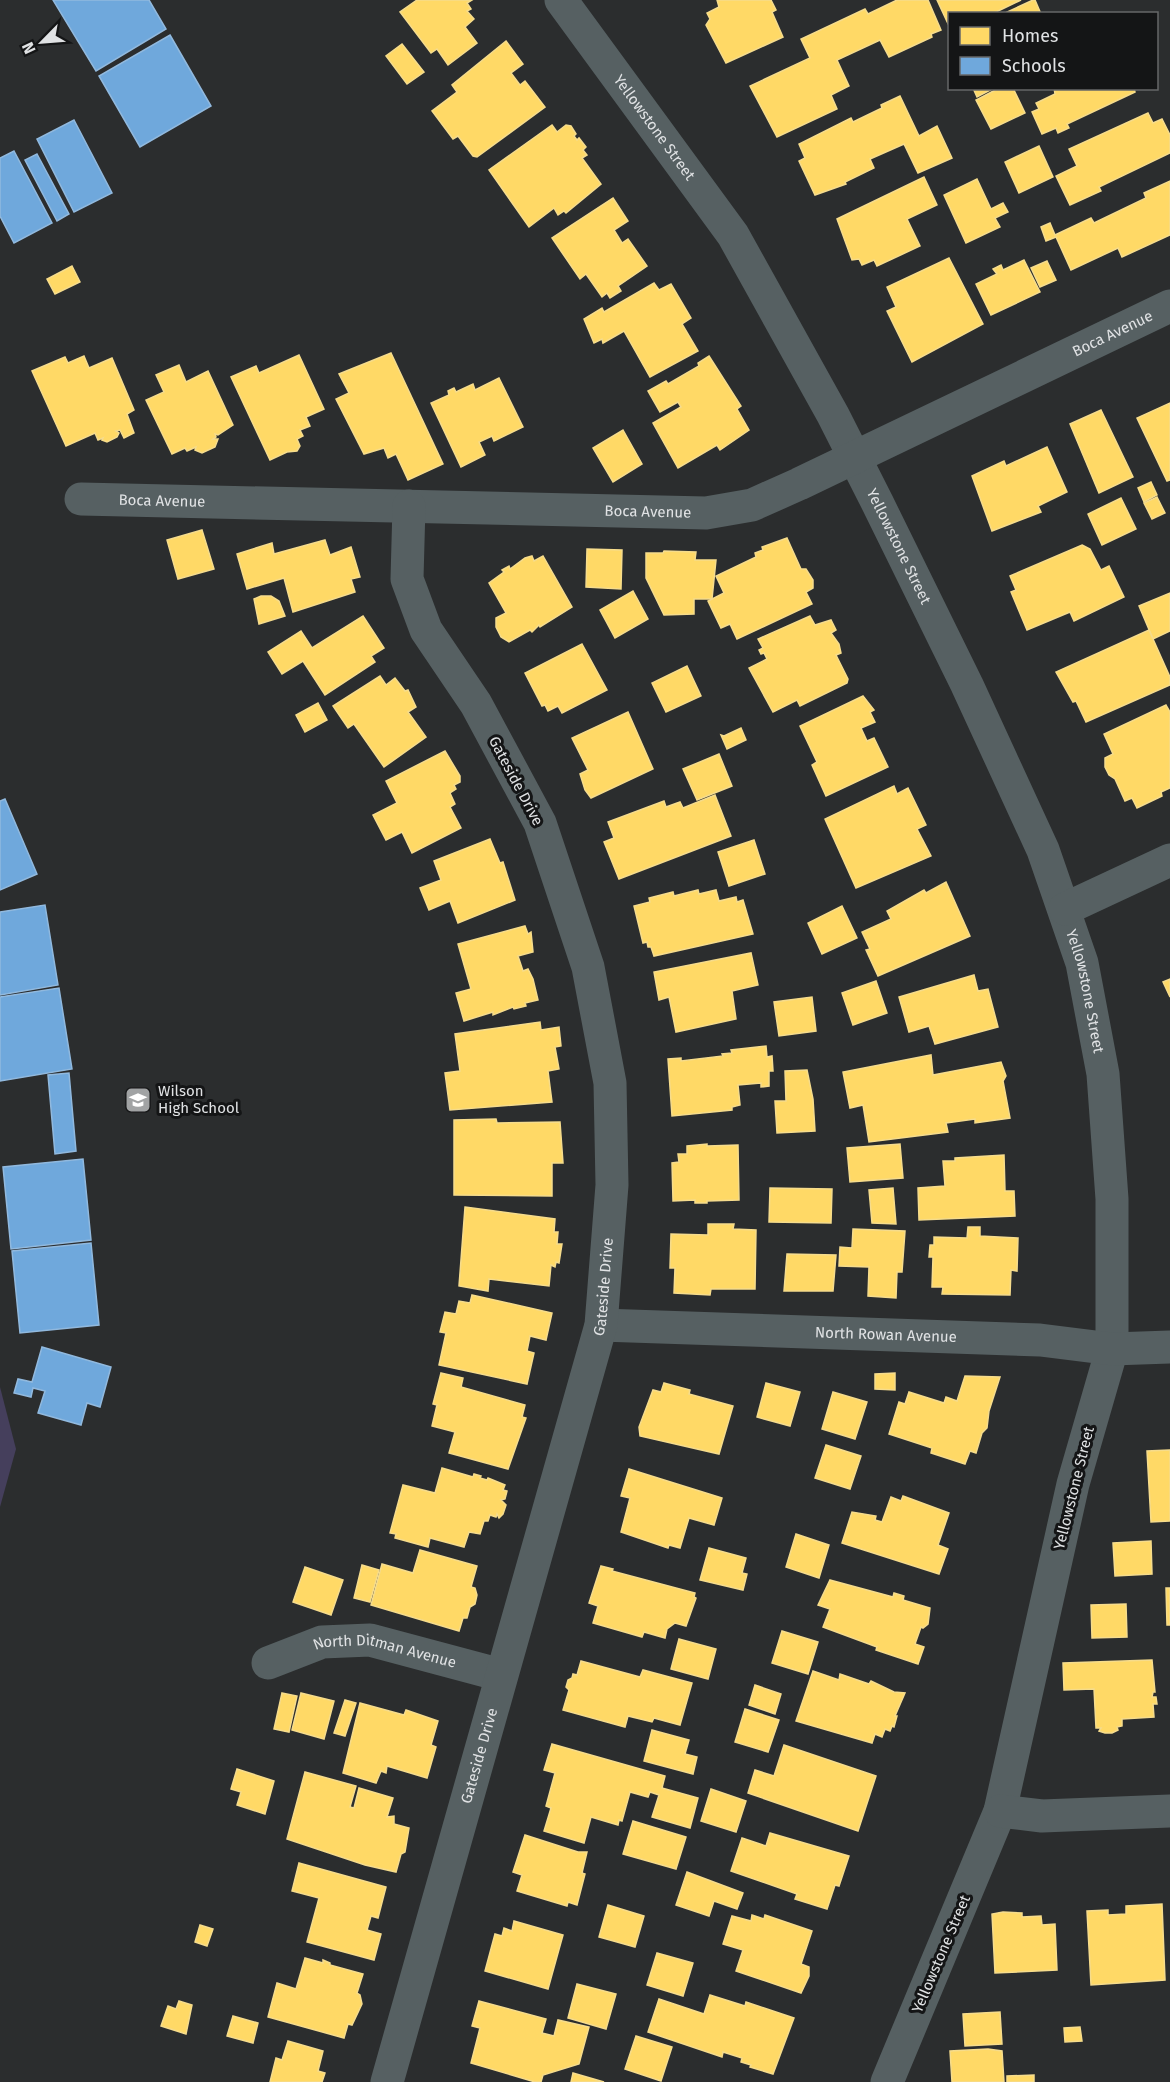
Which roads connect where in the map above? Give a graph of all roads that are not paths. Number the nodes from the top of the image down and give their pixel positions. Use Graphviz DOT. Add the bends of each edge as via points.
graph roads {
  1 [pos="561,0"];
  2 [pos="1170,306"];
  3 [pos="855,457"];
  4 [pos="81,499"];
  5 [pos="409,506"];
  6 [pos="1170,860"];
  7 [pos="1065,909"];
  8 [pos="601,1325"];
  9 [pos="1170,1347"];
  10 [pos="1113,1349"];
  11 [pos="268,1663"];
  12 [pos="501,1675"];
  13 [pos="1000,1811"];
  14 [pos="1170,1811"];
  15 [pos="387,2082"];
  16 [pos="887,2082"];
  1 -- 3 [label="street, Yellowstone Street" via="733,235"];
  2 -- 3 [label="street, Boca Avenue"];
  3 -- 5 [label="street, Boca Avenue" via="752,505 706,513"];
  3 -- 7 [label="street, Yellowstone Street" via="967,685 1043,850"];
  4 -- 5 [label="street, Boca Avenue"];
  5 -- 8 [label="street, Gateside Drive" via="407,579 426,630 476,704 540,824 588,968 610,1083 612,1185"];
  6 -- 7 [label="street"];
  7 -- 10 [label="street, Yellowstone Street" via="1082,963 1103,1074 1112,1199"];
  8 -- 10 [label="street, North Rowan Avenue" via="1040,1340"];
  8 -- 12 [label="street, Gateside Drive"];
  9 -- 10 [label="street, North Rowan Avenue"];
  10 -- 13 [label="street, Yellowstone Street" via="1072,1484"];
  11 -- 12 [label="street, North Ditman Avenue" via="322,1642 370,1640"];
  12 -- 15 [label="street, Gateside Drive"];
  13 -- 14 [label="street" via="1042,1816"];
  13 -- 16 [label="street, Yellowstone Street"];
}
